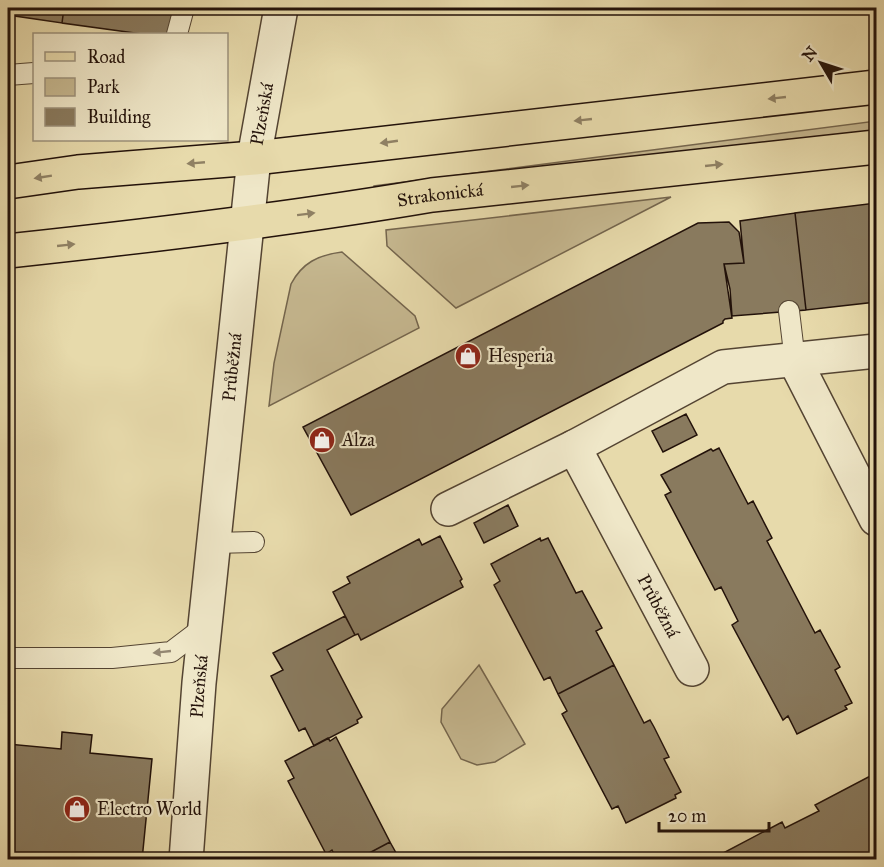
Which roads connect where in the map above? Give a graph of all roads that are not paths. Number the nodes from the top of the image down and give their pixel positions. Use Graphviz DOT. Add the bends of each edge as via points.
graph roads {
  1 [pos="184,8"];
  2 [pos="281,8"];
  3 [pos="177,33"];
  4 [pos="33,73"];
  5 [pos="8,75"];
  6 [pos="876,87"];
  7 [pos="876,147"];
  8 [pos="254,158"];
  9 [pos="8,182"];
  10 [pos="248,222"];
  11 [pos="8,251"];
  12 [pos="789,311"];
  13 [pos="876,351"];
  14 [pos="795,361"];
  15 [pos="574,447"];
  16 [pos="448,509"];
  17 [pos="876,519"];
  18 [pos="215,528"];
  19 [pos="254,542"];
  20 [pos="204,627"];
  21 [pos="8,658"];
  22 [pos="692,669"];
  23 [pos="186,860"];
  1 -- 3 [label="lane"];
  2 -- 8 [label="street, Plzeňská"];
  4 -- 5 [label="lane"];
  6 -- 8 [label="main road, one-way"];
  10 -- 7 [label="main road, Strakonická, one-way" via="432,195"];
  8 -- 9 [label="main road, one-way" via="78,172"];
  8 -- 10 [label="street, Plzeňská"];
  11 -- 10 [label="main road, Strakonická, one-way"];
  10 -- 18 [label="street, Průběžná"];
  12 -- 14 [label="lane"];
  13 -- 14 [label="street"];
  14 -- 15 [label="street" via="723,367"];
  14 -- 17 [label="street"];
  15 -- 16 [label="street"];
  15 -- 22 [label="street, Průběžná"];
  18 -- 19 [label="lane"];
  18 -- 20 [label="street, Plzeňská"];
  20 -- 21 [label="lane, one-way" via="171,652"];
  20 -- 23 [label="street, Plzeňská"];
}
